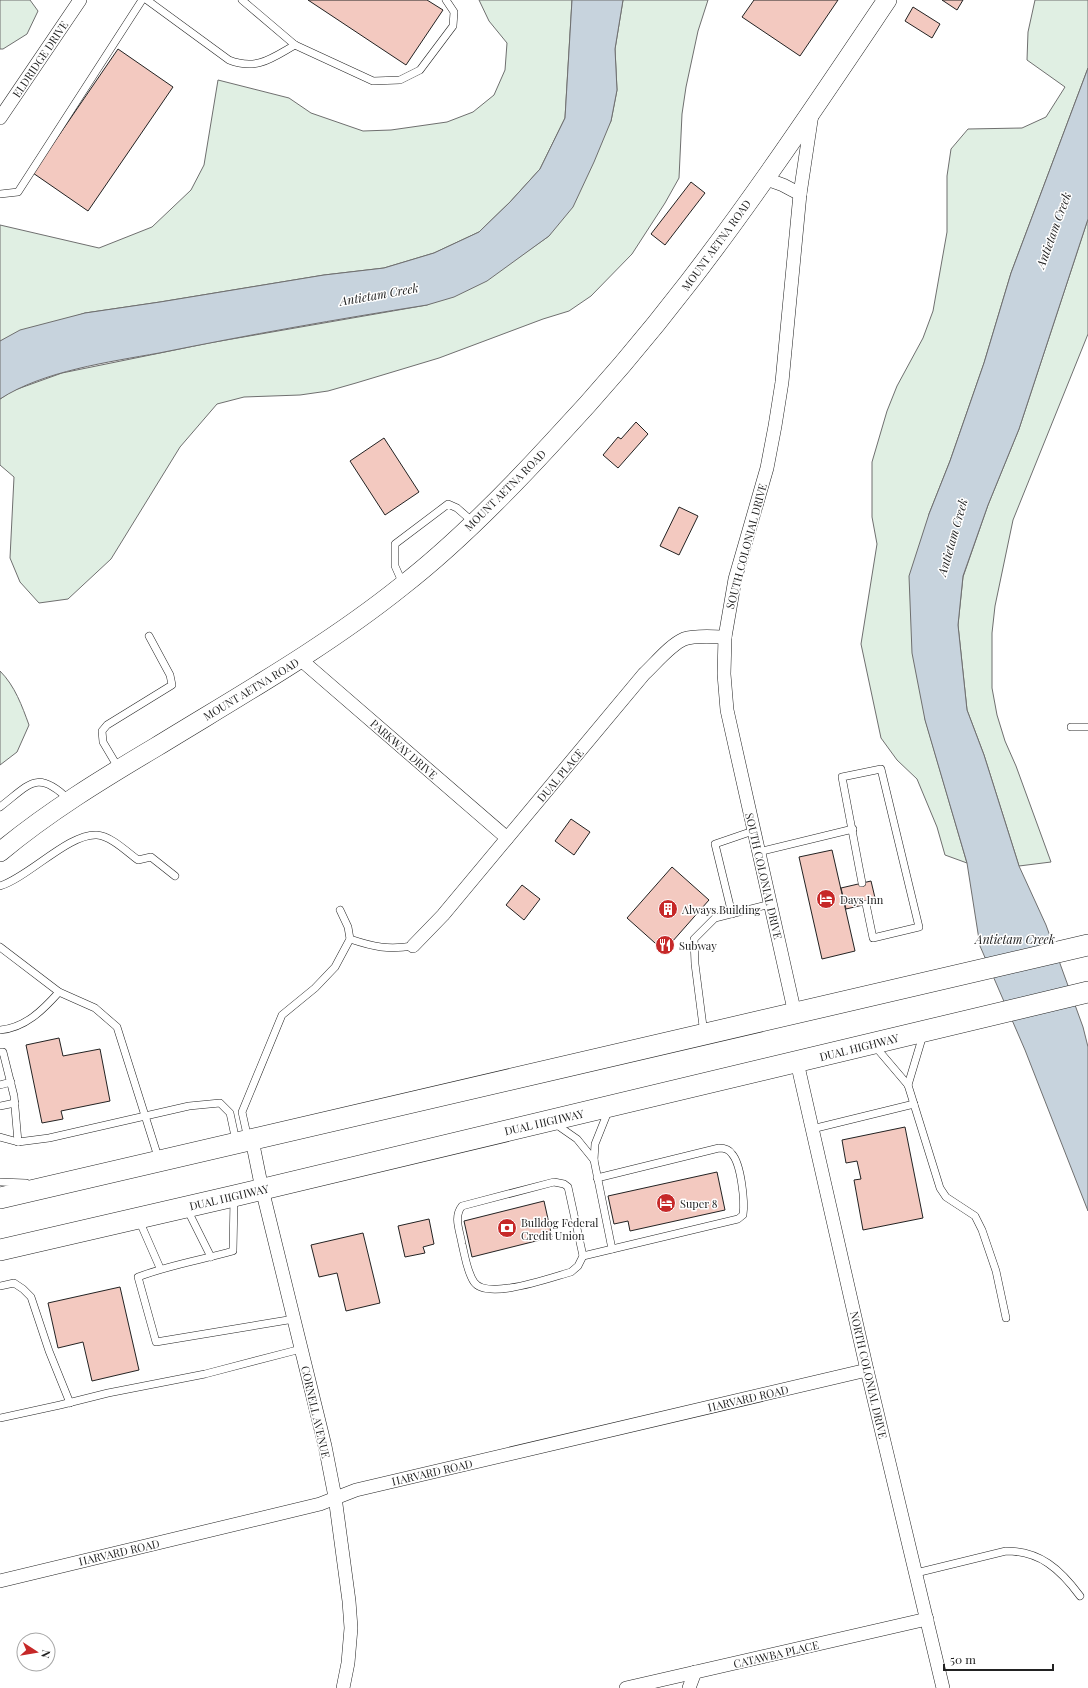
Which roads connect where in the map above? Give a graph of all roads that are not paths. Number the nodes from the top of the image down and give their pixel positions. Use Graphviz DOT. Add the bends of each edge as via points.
graph roads {
  1 [pos="80,0"];
  2 [pos="142,0"];
  3 [pos="147,0"];
  4 [pos="242,0"];
  5 [pos="446,0"];
  6 [pos="887,0"];
  7 [pos="295,44"];
  8 [pos="813,108"];
  9 [pos="0,118"];
  10 [pos="764,178"];
  11 [pos="0,194"];
  12 [pos="800,194"];
  13 [pos="474,522"];
  14 [pos="403,585"];
  15 [pos="148,636"];
  16 [pos="725,637"];
  17 [pos="300,659"];
  18 [pos="1071,727"];
  19 [pos="1088,727"];
  20 [pos="119,769"];
  21 [pos="70,800"];
  22 [pos="0,807"];
  23 [pos="853,829"];
  24 [pos="753,831"];
  25 [pos="507,838"];
  26 [pos="0,852"];
  27 [pos="758,852"];
  28 [pos="175,876"];
  29 [pos="862,883"];
  30 [pos="0,886"];
  31 [pos="770,904"];
  32 [pos="866,904"];
  33 [pos="340,910"];
  34 [pos="732,914"];
  35 [pos="350,940"];
  36 [pos="1088,945"];
  37 [pos="413,946"];
  38 [pos="0,947"];
  39 [pos="59,992"];
  40 [pos="1088,992"];
  41 [pos="795,1014"];
  42 [pos="0,1030"];
  43 [pos="924,1031"];
  44 [pos="704,1035"];
  45 [pos="872,1044"];
  46 [pos="0,1052"];
  47 [pos="797,1062"];
  48 [pos="3,1066"];
  49 [pos="11,1082"];
  50 [pos="0,1085"];
  51 [pos="908,1085"];
  52 [pos="15,1103"];
  53 [pos="914,1104"];
  54 [pos="0,1106"];
  55 [pos="610,1106"];
  56 [pos="145,1117"];
  57 [pos="551,1120"];
  58 [pos="812,1129"];
  59 [pos="0,1137"];
  60 [pos="245,1141"];
  61 [pos="18,1142"];
  62 [pos="594,1160"];
  63 [pos="159,1161"];
  64 [pos="597,1178"];
  65 [pos="0,1182"];
  66 [pos="70,1182"];
  67 [pos="262,1189"];
  68 [pos="234,1196"];
  69 [pos="0,1198"];
  70 [pos="186,1207"];
  71 [pos="138,1218"];
  72 [pos="612,1249"];
  73 [pos="0,1250"];
  74 [pos="583,1256"];
  75 [pos="211,1257"];
  76 [pos="160,1268"];
  77 [pos="0,1286"];
  78 [pos="1006,1318"];
  79 [pos="294,1319"];
  80 [pos="301,1349"];
  81 [pos="867,1370"];
  82 [pos="70,1403"];
  83 [pos="0,1418"];
  84 [pos="336,1497"];
  85 [pos="916,1573"];
  86 [pos="0,1581"];
  87 [pos="1080,1596"];
  88 [pos="927,1619"];
  89 [pos="695,1672"];
  90 [pos="343,1688"];
  91 [pos="626,1688"];
  92 [pos="689,1688"];
  93 [pos="943,1688"];
  1 -- 9 [label="street, ELDRIDGE DRIVE"];
  2 -- 11 [label="lane" via="18,192"];
  3 -- 7 [label="lane" via="229,60 240,64 261,64"];
  4 -- 7 [label="lane"];
  5 -- 7 [label="lane" via="454,12 453,26 420,70 400,80 373,81"];
  6 -- 8 [label="street, MOUNT AETNA ROAD"];
  8 -- 10 [label="street, MOUNT AETNA ROAD"];
  8 -- 12 [label="street, SOUTH COLONIAL DRIVE"];
  10 -- 12 [label="street"];
  10 -- 13 [label="street, MOUNT AETNA ROAD" via="691,280 646,337 560,435"];
  12 -- 16 [label="street, SOUTH COLONIAL DRIVE" via="782,382 775,426 767,468 735,579"];
  13 -- 14 [label="street, MOUNT AETNA ROAD"];
  13 -- 14 [label="lane" via="448,504 396,544 395,566"];
  14 -- 17 [label="street, MOUNT AETNA ROAD"];
  15 -- 20 [label="lane" via="170,674 172,685 102,731 102,742"];
  16 -- 24 [label="street, SOUTH COLONIAL DRIVE" via="724,674 727,710"];
  16 -- 25 [label="street, DUAL PLACE" via="684,639 669,650 644,674"];
  17 -- 20 [label="street, MOUNT AETNA ROAD"];
  17 -- 25 [label="street, PARKWAY DRIVE"];
  18 -- 19 [label="lane"];
  20 -- 21 [label="street, MOUNT AETNA ROAD"];
  21 -- 22 [label="lane" via="58,788 41,781 32,782"];
  21 -- 26 [label="street, MOUNT AETNA ROAD"];
  23 -- 27 [label="lane"];
  23 -- 29 [label="lane"];
  23 -- 32 [label="lane" via="842,777 881,769 919,927 873,938"];
  24 -- 27 [label="street, SOUTH COLONIAL DRIVE"];
  24 -- 34 [label="lane" via="715,844"];
  25 -- 37 [label="street, DUAL PLACE"];
  27 -- 31 [label="street, SOUTH COLONIAL DRIVE"];
  28 -- 30 [label="lane" via="151,856 138,860 109,839 96,835 71,842 18,878"];
  31 -- 34 [label="lane"];
  31 -- 41 [label="street, SOUTH COLONIAL DRIVE"];
  33 -- 35 [label="lane" via="348,927"];
  34 -- 44 [label="lane" via="715,918 694,939 694,964"];
  35 -- 37 [label="lane" via="378,948"];
  35 -- 60 [label="lane" via="335,967 315,988 282,1015 242,1112"];
  36 -- 41 [label="main road"];
  38 -- 39 [label="lane"];
  39 -- 42 [label="lane" via="43,1010 17,1027"];
  39 -- 56 [label="lane" via="95,1008 117,1027"];
  40 -- 43 [label="main road, DUAL HIGHWAY"];
  41 -- 44 [label="main road"];
  43 -- 45 [label="main road, DUAL HIGHWAY"];
  43 -- 51 [label="lane"];
  44 -- 60 [label="main road"];
  45 -- 47 [label="main road, DUAL HIGHWAY"];
  45 -- 51 [label="lane"];
  46 -- 48 [label="lane" via="3,1052"];
  47 -- 55 [label="main road, DUAL HIGHWAY"];
  47 -- 58 [label="street, NORTH COLONIAL DRIVE"];
  48 -- 49 [label="lane"];
  49 -- 50 [label="lane"];
  49 -- 52 [label="lane"];
  51 -- 53 [label="lane"];
  52 -- 54 [label="lane"];
  52 -- 61 [label="lane"];
  53 -- 58 [label="lane"];
  53 -- 78 [label="lane" via="943,1192 954,1204 975,1216 982,1230 996,1271"];
  55 -- 57 [label="main road, DUAL HIGHWAY"];
  55 -- 62 [label="lane" via="596,1140"];
  56 -- 60 [label="lane" via="189,1106 220,1104 230,1113"];
  56 -- 61 [label="lane" via="49,1138"];
  56 -- 63 [label="lane"];
  57 -- 62 [label="lane" via="577,1138"];
  57 -- 67 [label="main road, DUAL HIGHWAY"];
  58 -- 81 [label="street, NORTH COLONIAL DRIVE"];
  59 -- 61 [label="lane"];
  60 -- 63 [label="main road"];
  60 -- 67 [label="street, CORNELL AVENUE"];
  62 -- 64 [label="lane"];
  63 -- 66 [label="main road"];
  64 -- 72 [label="lane"];
  64 -- 72 [label="lane" via="724,1148 736,1160 743,1192 743,1215 738,1219"];
  65 -- 66 [label="lane"];
  66 -- 69 [label="main road"];
  67 -- 68 [label="main road, DUAL HIGHWAY"];
  67 -- 79 [label="street, CORNELL AVENUE"];
  68 -- 70 [label="main road, DUAL HIGHWAY"];
  68 -- 75 [label="lane" via="232,1251"];
  70 -- 71 [label="main road, DUAL HIGHWAY"];
  70 -- 75 [label="lane"];
  71 -- 73 [label="main road, DUAL HIGHWAY"];
  71 -- 76 [label="lane"];
  72 -- 74 [label="lane"];
  74 -- 74 [label="lane" via="571,1272 504,1290 482,1288 473,1281 467,1264 457,1217 462,1206 554,1182 564,1184 568,1188"];
  75 -- 76 [label="lane"];
  76 -- 79 [label="lane" via="138,1277 156,1342"];
  77 -- 82 [label="lane" via="14,1284 31,1297 49,1352"];
  79 -- 80 [label="street, CORNELL AVENUE"];
  80 -- 82 [label="lane" via="205,1374"];
  80 -- 84 [label="street, CORNELL AVENUE"];
  81 -- 84 [label="street, HARVARD ROAD" via="356,1490"];
  81 -- 85 [label="street, NORTH COLONIAL DRIVE"];
  82 -- 83 [label="lane"];
  84 -- 86 [label="street, HARVARD ROAD" via="320,1504"];
  84 -- 90 [label="street, CORNELL AVENUE" via="351,1628"];
  85 -- 87 [label="lane" via="1006,1551 1019,1551 1045,1561 1070,1583"];
  85 -- 88 [label="street, NORTH COLONIAL DRIVE"];
  88 -- 89 [label="street, CATAWBA PLACE"];
  88 -- 93 [label="street, NORTH COLONIAL DRIVE"];
  89 -- 91 [label="street, CATAWBA PLACE"];
  89 -- 92 [label="street"];
}
